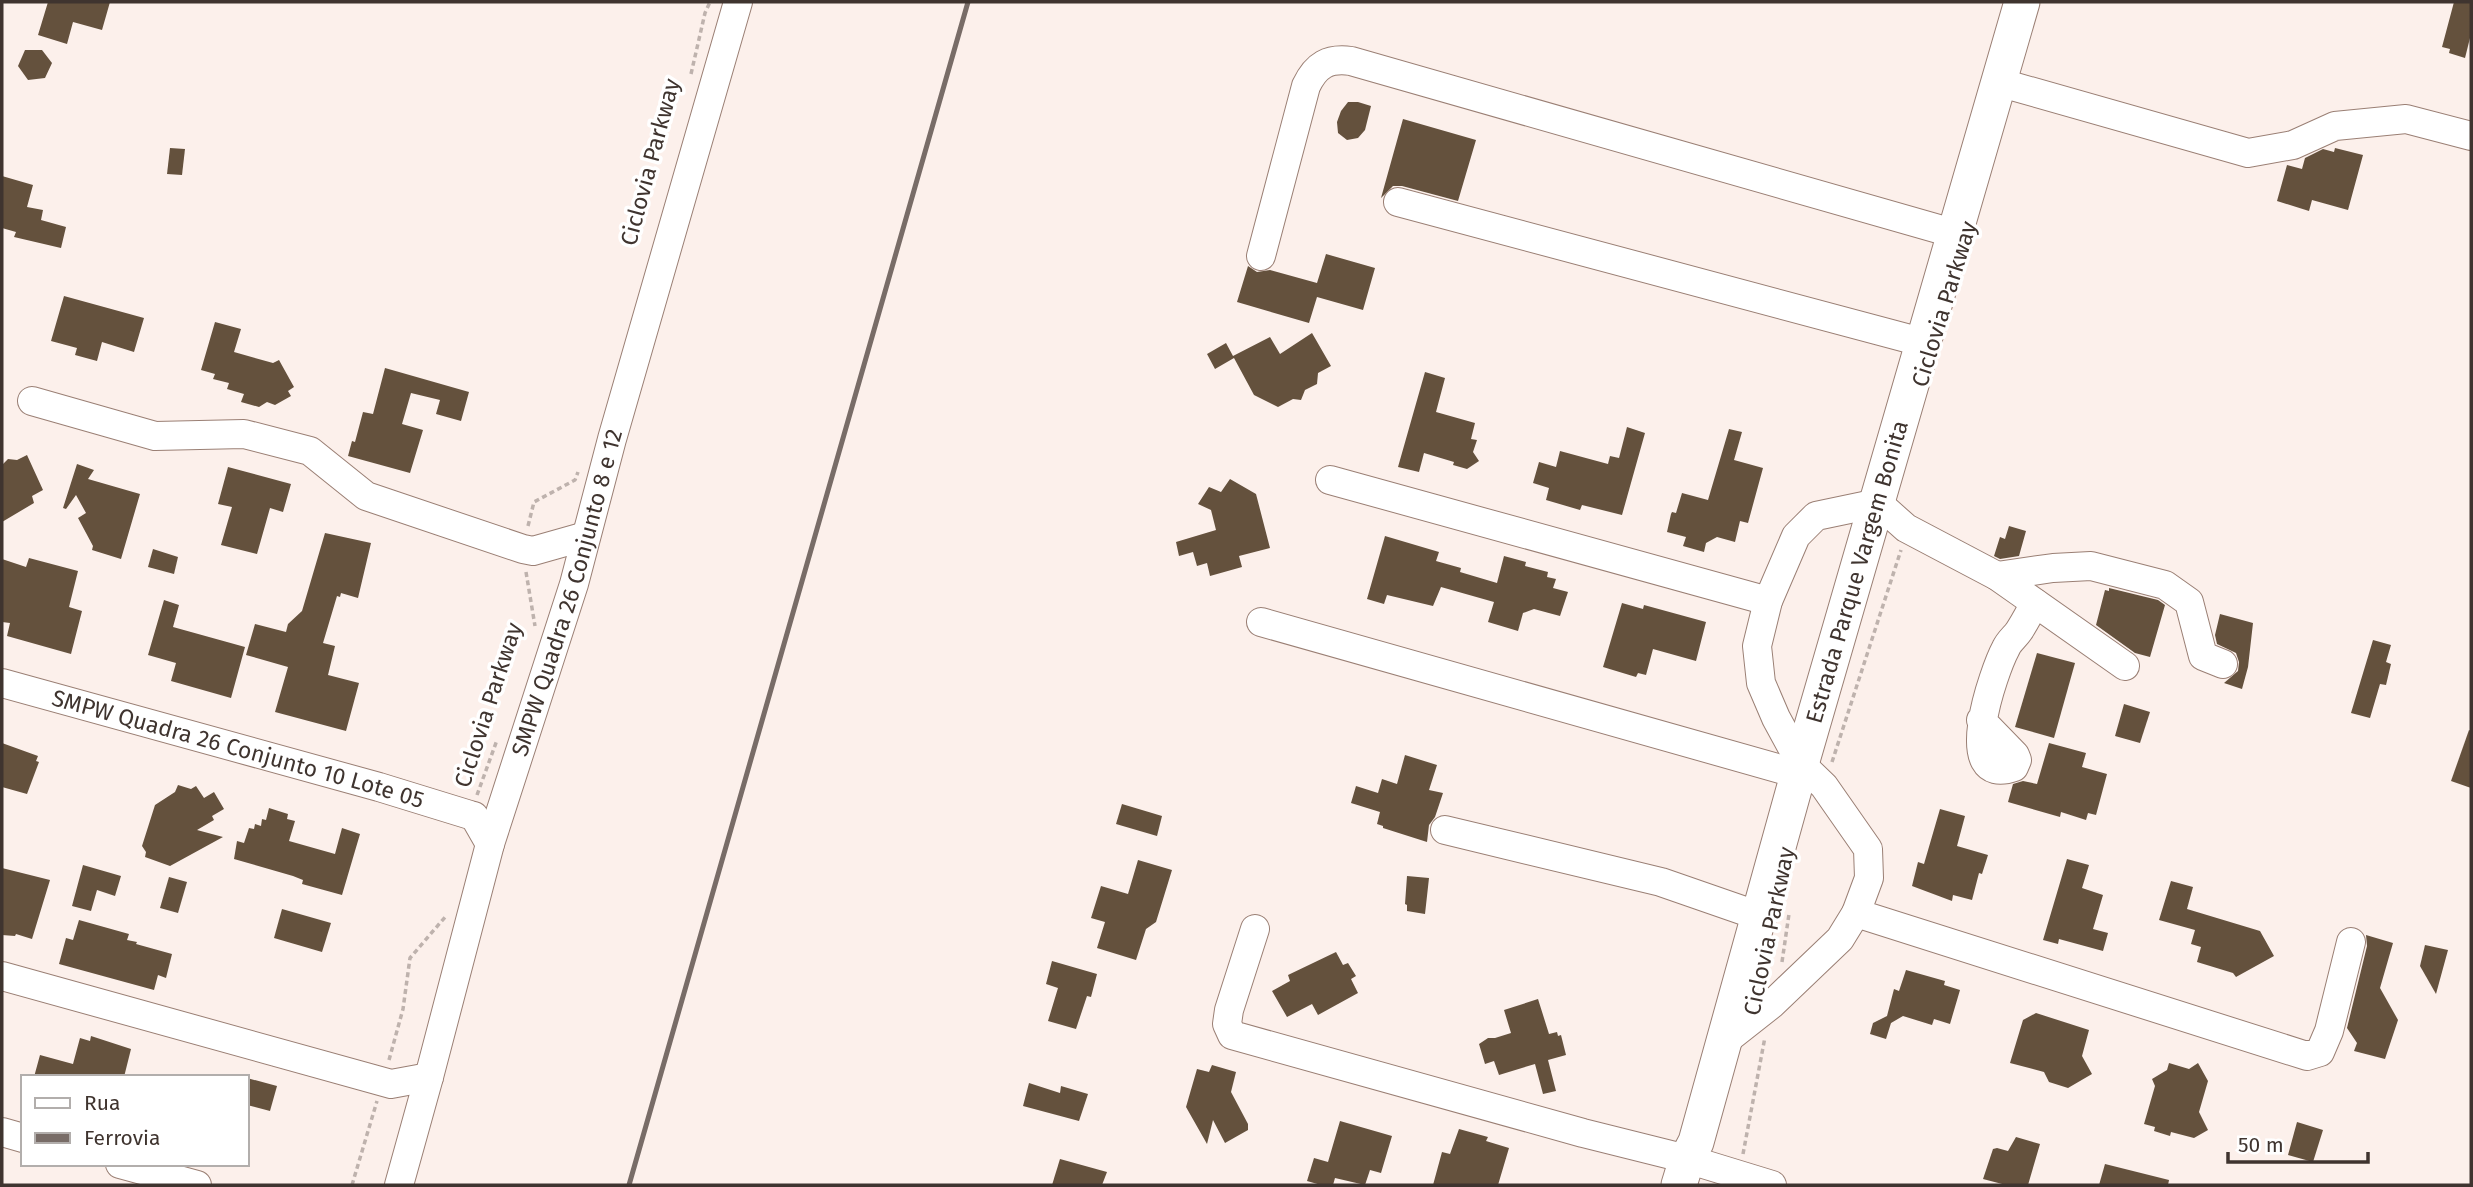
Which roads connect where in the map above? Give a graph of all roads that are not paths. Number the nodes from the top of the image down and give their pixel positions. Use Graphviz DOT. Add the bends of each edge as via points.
graph roads {
  1 [pos="738,2"];
  2 [pos="2022,2"];
  3 [pos="1998,82"];
  4 [pos="2471,136"];
  5 [pos="1398,202"];
  6 [pos="1956,234"];
  7 [pos="1261,256"];
  8 [pos="1925,342"];
  9 [pos="32,401"];
  10 [pos="1330,480"];
  11 [pos="1878,503"];
  12 [pos="586,536"];
  13 [pos="528,550"];
  14 [pos="1997,576"];
  15 [pos="574,584"];
  16 [pos="1768,601"];
  17 [pos="2035,603"];
  18 [pos="1261,622"];
  19 [pos="2223,664"];
  20 [pos="2125,666"];
  21 [pos="2,683"];
  22 [pos="1981,720"];
  23 [pos="1808,775"];
  24 [pos="503,803"];
  25 [pos="472,815"];
  26 [pos="1444,830"];
  27 [pos="489,844"];
  28 [pos="1775,911"];
  29 [pos="1856,913"];
  30 [pos="1255,929"];
  31 [pos="2351,942"];
  32 [pos="2,976"];
  33 [pos="1725,1041"];
  34 [pos="429,1077"];
  35 [pos="387,1083"];
  36 [pos="419,1115"];
  37 [pos="2,1132"];
  38 [pos="21,1137"];
  39 [pos="127,1166"];
  40 [pos="1690,1167"];
  41 [pos="197,1185"];
  42 [pos="398,1185"];
  43 [pos="1772,1185"];
  1 -- 12 [label="street, SMPW Quadra 26 Conjunto 8 e 12"];
  2 -- 3 [label="main road, Estrada Parque Vargem Bonita"];
  3 -- 4 [label="street" via="2248,153 2293,145 2335,126 2406,119"];
  3 -- 6 [label="main road, Estrada Parque Vargem Bonita"];
  5 -- 8 [label="street"];
  6 -- 7 [label="street" via="1338,59 1320,66 1306,86"];
  6 -- 8 [label="main road, Estrada Parque Vargem Bonita"];
  8 -- 11 [label="main road, Estrada Parque Vargem Bonita"];
  9 -- 13 [label="street" via="155,436 244,434 310,451 366,496"];
  10 -- 16 [label="street"];
  11 -- 14 [label="street" via="1906,527"];
  11 -- 16 [label="street" via="1816,516 1796,536"];
  11 -- 23 [label="main road, Estrada Parque Vargem Bonita"];
  12 -- 13 [label="street"];
  12 -- 15 [label="street, SMPW Quadra 26 Conjunto 8 e 12"];
  13 -- 15 [label="street"];
  14 -- 17 [label="street"];
  14 -- 19 [label="street" via="2091,566 2165,585 2189,602 2203,656"];
  15 -- 24 [label="street, SMPW Quadra 26 Conjunto 8 e 12"];
  16 -- 23 [label="street" via="1757,646 1761,683"];
  17 -- 20 [label="street"];
  17 -- 22 [label="street" via="2007,645"];
  18 -- 23 [label="street"];
  21 -- 25 [label="street, SMPW Quadra 26 Conjunto 10 Lote 05"];
  23 -- 28 [label="main road, Estrada Parque Vargem Bonita"];
  23 -- 29 [label="street" via="1868,849 1869,878"];
  24 -- 25 [label="street"];
  24 -- 27 [label="street, SMPW Quadra 26 Conjunto 8 e 12"];
  25 -- 27 [label="street"];
  26 -- 28 [label="street"];
  27 -- 34 [label="street, SMPW Quadra 26 Conjunto 8 e 12"];
  28 -- 33 [label="main road, Estrada Parque Vargem Bonita"];
  29 -- 31 [label="street" via="2307,1056 2320,1052 2329,1031"];
  29 -- 33 [label="street" via="1840,939 1772,1004"];
  30 -- 40 [label="street" via="1229,1010 1231,1035"];
  32 -- 35 [label="street"];
  33 -- 40 [label="main road, Estrada Parque Vargem Bonita"];
  34 -- 35 [label="street"];
  34 -- 36 [label="street, SMPW Quadra 26 Conjunto 8 e 12"];
  35 -- 36 [label="street"];
  36 -- 42 [label="street, SMPW Quadra 26 Conjunto 8 e 12"];
  37 -- 38 [label="street"];
  39 -- 41 [label="street"];
  40 -- 43 [label="street"];
}
